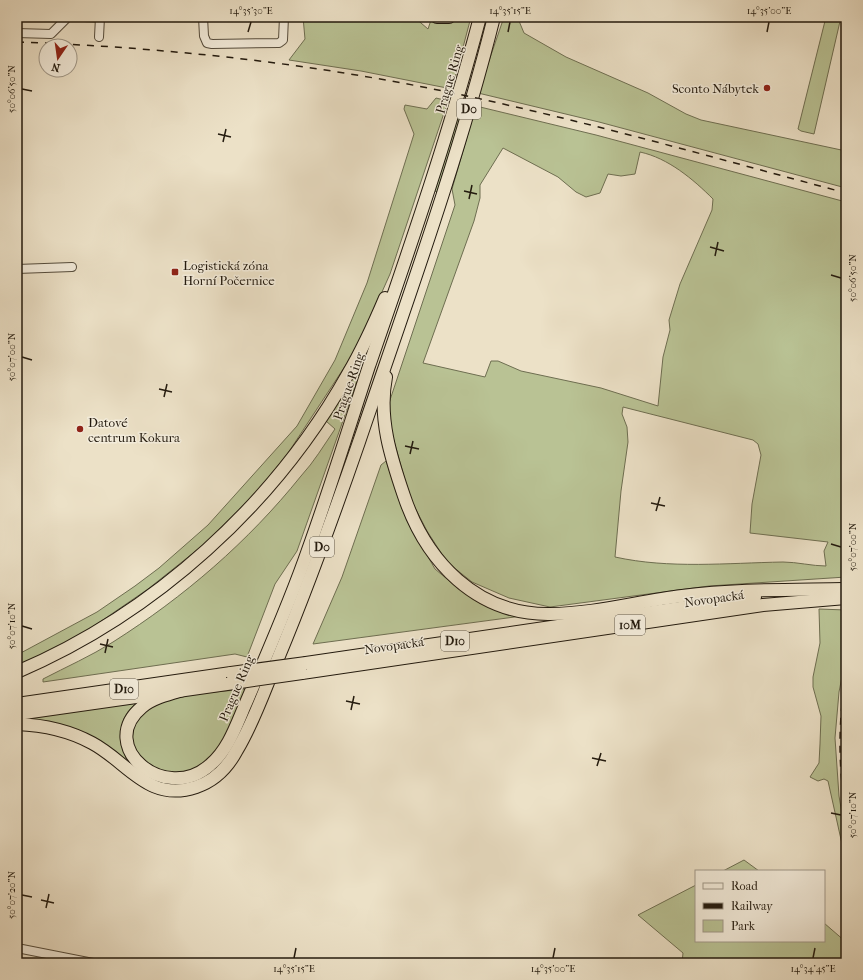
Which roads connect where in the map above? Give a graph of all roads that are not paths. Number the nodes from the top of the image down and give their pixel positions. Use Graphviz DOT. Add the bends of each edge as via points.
graph roads {
  1 [pos="66,17"];
  2 [pos="100,17"];
  3 [pos="203,17"];
  4 [pos="284,17"];
  5 [pos="437,17"];
  6 [pos="449,17"];
  7 [pos="480,17"];
  8 [pos="494,17"];
  9 [pos="499,17"];
  10 [pos="17,33"];
  11 [pos="99,37"];
  12 [pos="487,46"];
  13 [pos="415,232"];
  14 [pos="72,267"];
  15 [pos="17,269"];
  16 [pos="394,337"];
  17 [pos="844,593"];
  18 [pos="17,672"];
  19 [pos="229,678"];
  20 [pos="183,690"];
  21 [pos="17,704"];
  22 [pos="17,714"];
  23 [pos="17,724"];
  24 [pos="17,948"];
  25 [pos="93,963"];
  1 -- 10 [label="street" via="51,34"];
  2 -- 11 [label="street"];
  3 -- 4 [label="street" via="204,36 207,43 212,44 279,43 285,33"];
  5 -- 6 [label="highway"];
  7 -- 13 [label="highway, Prague Ring / D0" via="462,84"];
  8 -- 12 [label="highway, Prague Ring / D0"];
  9 -- 12 [label="highway"];
  12 -- 16 [label="highway, Prague Ring / D0" via="458,144"];
  13 -- 18 [label="highway" via="348,375 309,436 263,492 218,540 163,585 86,637"];
  13 -- 20 [label="highway, Prague Ring / D0" via="308,552 250,695 220,755 199,773 174,779 145,770 132,755 128,736 130,723 149,702"];
  14 -- 15 [label="street"];
  16 -- 17 [label="highway" via="385,381 383,408 388,442 397,474 407,504 435,557 472,592 513,609 549,614 710,593"];
  16 -- 23 [label="highway, Prague Ring / D0" via="313,572 281,653 237,751 222,772 205,784 184,790 166,790 142,781 111,755 86,739 55,729"];
  17 -- 19 [label="highway, Novopacká / D10, bridge" via="763,596"];
  19 -- 20 [label="highway, Novopacká"];
  19 -- 21 [label="highway, Novopacká / D10"];
  20 -- 22 [label="highway, Novopacká"];
  24 -- 25 [label="street"];
}
